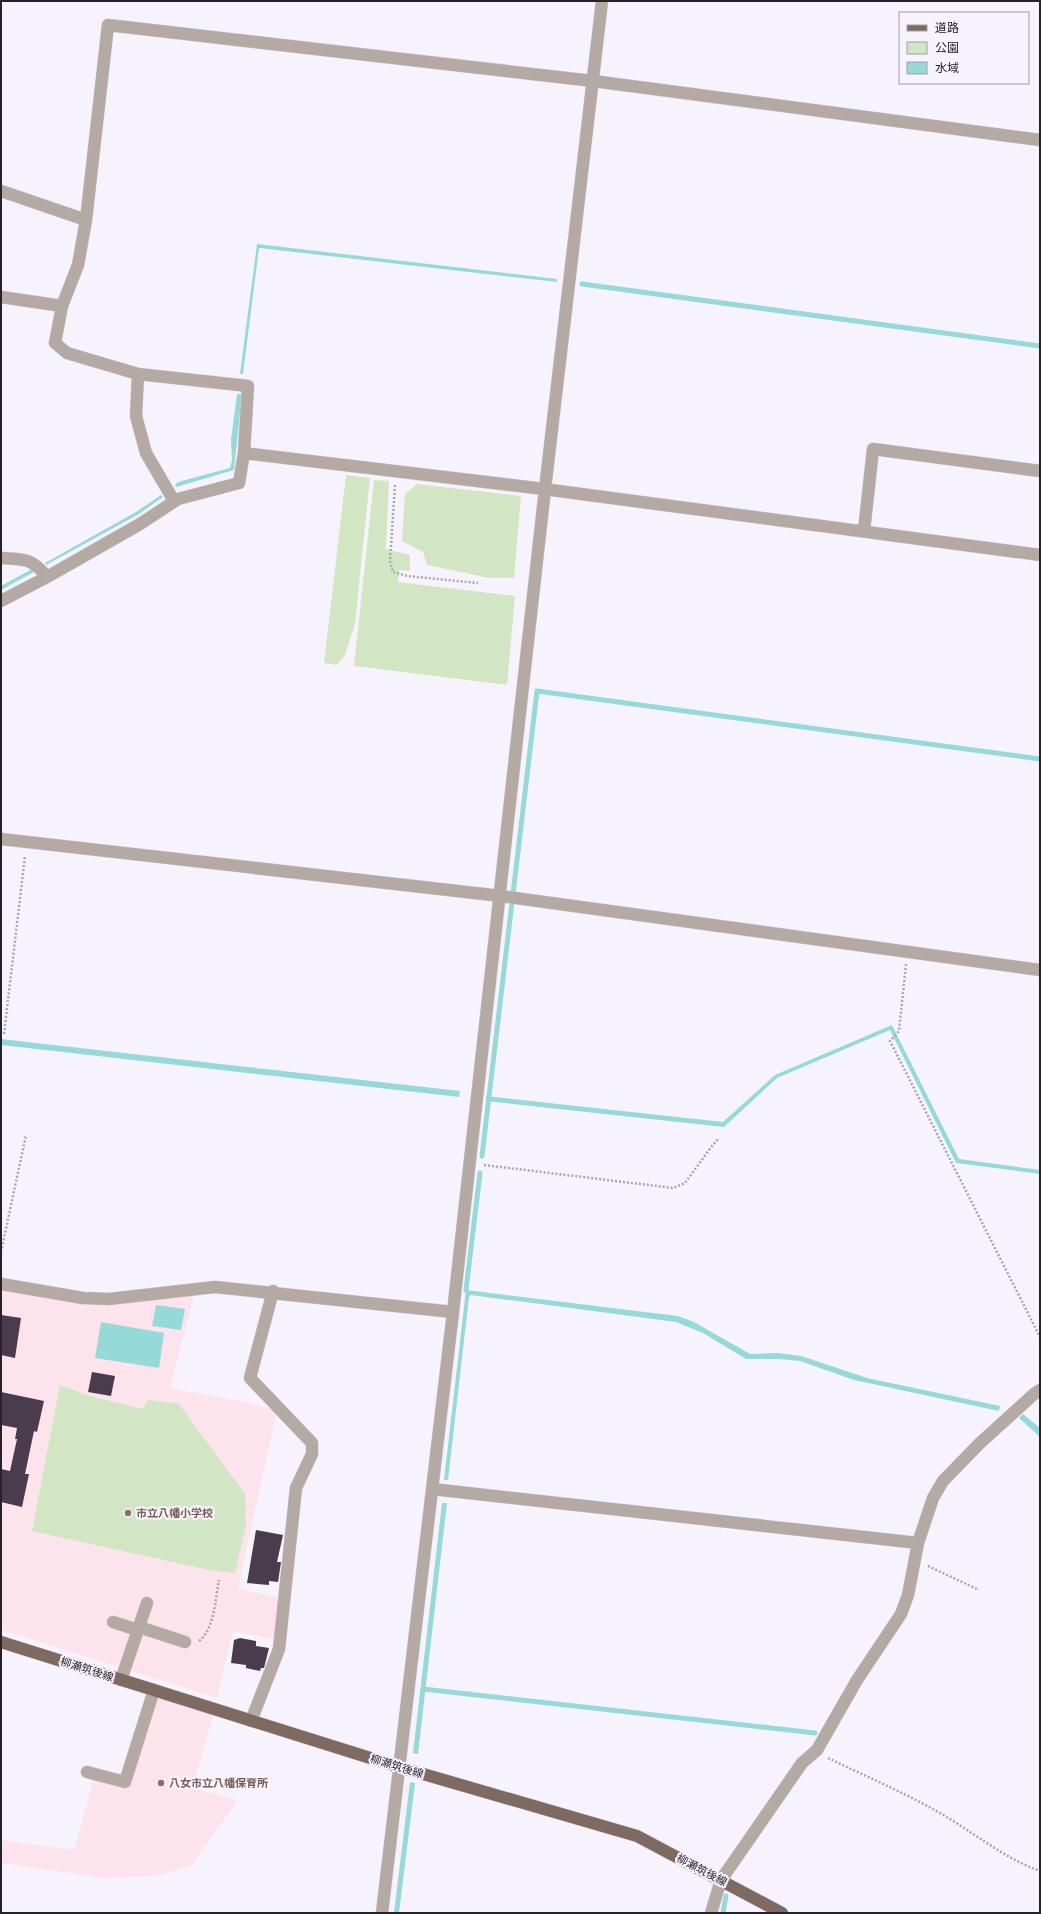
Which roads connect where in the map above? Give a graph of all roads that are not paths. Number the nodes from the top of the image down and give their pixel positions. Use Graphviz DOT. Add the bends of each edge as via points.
graph roads {
  1 [pos="602,1"];
  2 [pos="593,81"];
  3 [pos="1040,140"];
  4 [pos="1,192"];
  5 [pos="86,220"];
  6 [pos="1,297"];
  7 [pos="62,306"];
  8 [pos="138,374"];
  9 [pos="244,453"];
  10 [pos="1040,470"];
  11 [pos="545,489"];
  12 [pos="174,501"];
  13 [pos="864,531"];
  14 [pos="1040,554"];
  15 [pos="1,558"];
  16 [pos="46,577"];
  17 [pos="1,601"];
  18 [pos="1,839"];
  19 [pos="501,896"];
  20 [pos="1040,970"];
  21 [pos="1,1284"];
  22 [pos="273,1291"];
  23 [pos="453,1312"];
  24 [pos="1040,1390"];
  25 [pos="432,1489"];
  26 [pos="918,1543"];
  27 [pos="147,1603"];
  28 [pos="113,1622"];
  29 [pos="138,1629"];
  30 [pos="1,1642"];
  31 [pos="185,1642"];
  32 [pos="121,1680"];
  33 [pos="154,1690"];
  34 [pos="252,1721"];
  35 [pos="399,1767"];
  36 [pos="87,1772"];
  37 [pos="721,1880"];
  38 [pos="382,1913"];
  39 [pos="711,1913"];
  40 [pos="782,1913"];
  1 -- 2 [label="street"];
  2 -- 3 [label="street"];
  2 -- 5 [label="street" via="108,24"];
  2 -- 11 [label="street"];
  4 -- 5 [label="street"];
  5 -- 7 [label="street" via="78,265"];
  6 -- 7 [label="street"];
  7 -- 8 [label="street" via="55,343 67,353"];
  8 -- 9 [label="street" via="248,386"];
  8 -- 12 [label="street" via="136,416 146,453"];
  9 -- 11 [label="street"];
  9 -- 12 [label="street" via="239,482"];
  10 -- 13 [label="street" via="873,449"];
  11 -- 13 [label="street"];
  11 -- 19 [label="street"];
  12 -- 16 [label="street" via="140,524"];
  13 -- 14 [label="street"];
  15 -- 16 [label="street" via="24,559 37,566"];
  16 -- 17 [label="street"];
  18 -- 19 [label="street"];
  19 -- 20 [label="street"];
  19 -- 23 [label="street"];
  21 -- 22 [label="street" via="109,1300 215,1286"];
  22 -- 23 [label="street"];
  22 -- 34 [label="street" via="250,1378 312,1443 312,1454 296,1488 279,1649"];
  23 -- 25 [label="street"];
  24 -- 26 [label="street" via="979,1444 943,1481 933,1498"];
  25 -- 26 [label="street"];
  25 -- 35 [label="street"];
  26 -- 37 [label="street" via="908,1595 900,1614 815,1752 802,1763"];
  27 -- 29 [label="street"];
  28 -- 29 [label="street"];
  29 -- 31 [label="street"];
  29 -- 32 [label="street"];
  30 -- 32 [label="main road, 柳瀬筑後線"];
  32 -- 33 [label="main road, 柳瀬筑後線"];
  33 -- 34 [label="main road, 柳瀬筑後線"];
  33 -- 36 [label="street" via="125,1782"];
  34 -- 35 [label="main road, 柳瀬筑後線"];
  35 -- 37 [label="main road, 柳瀬筑後線" via="637,1836"];
  35 -- 38 [label="street"];
  37 -- 39 [label="street"];
  37 -- 40 [label="main road, 柳瀬筑後線"];
}
